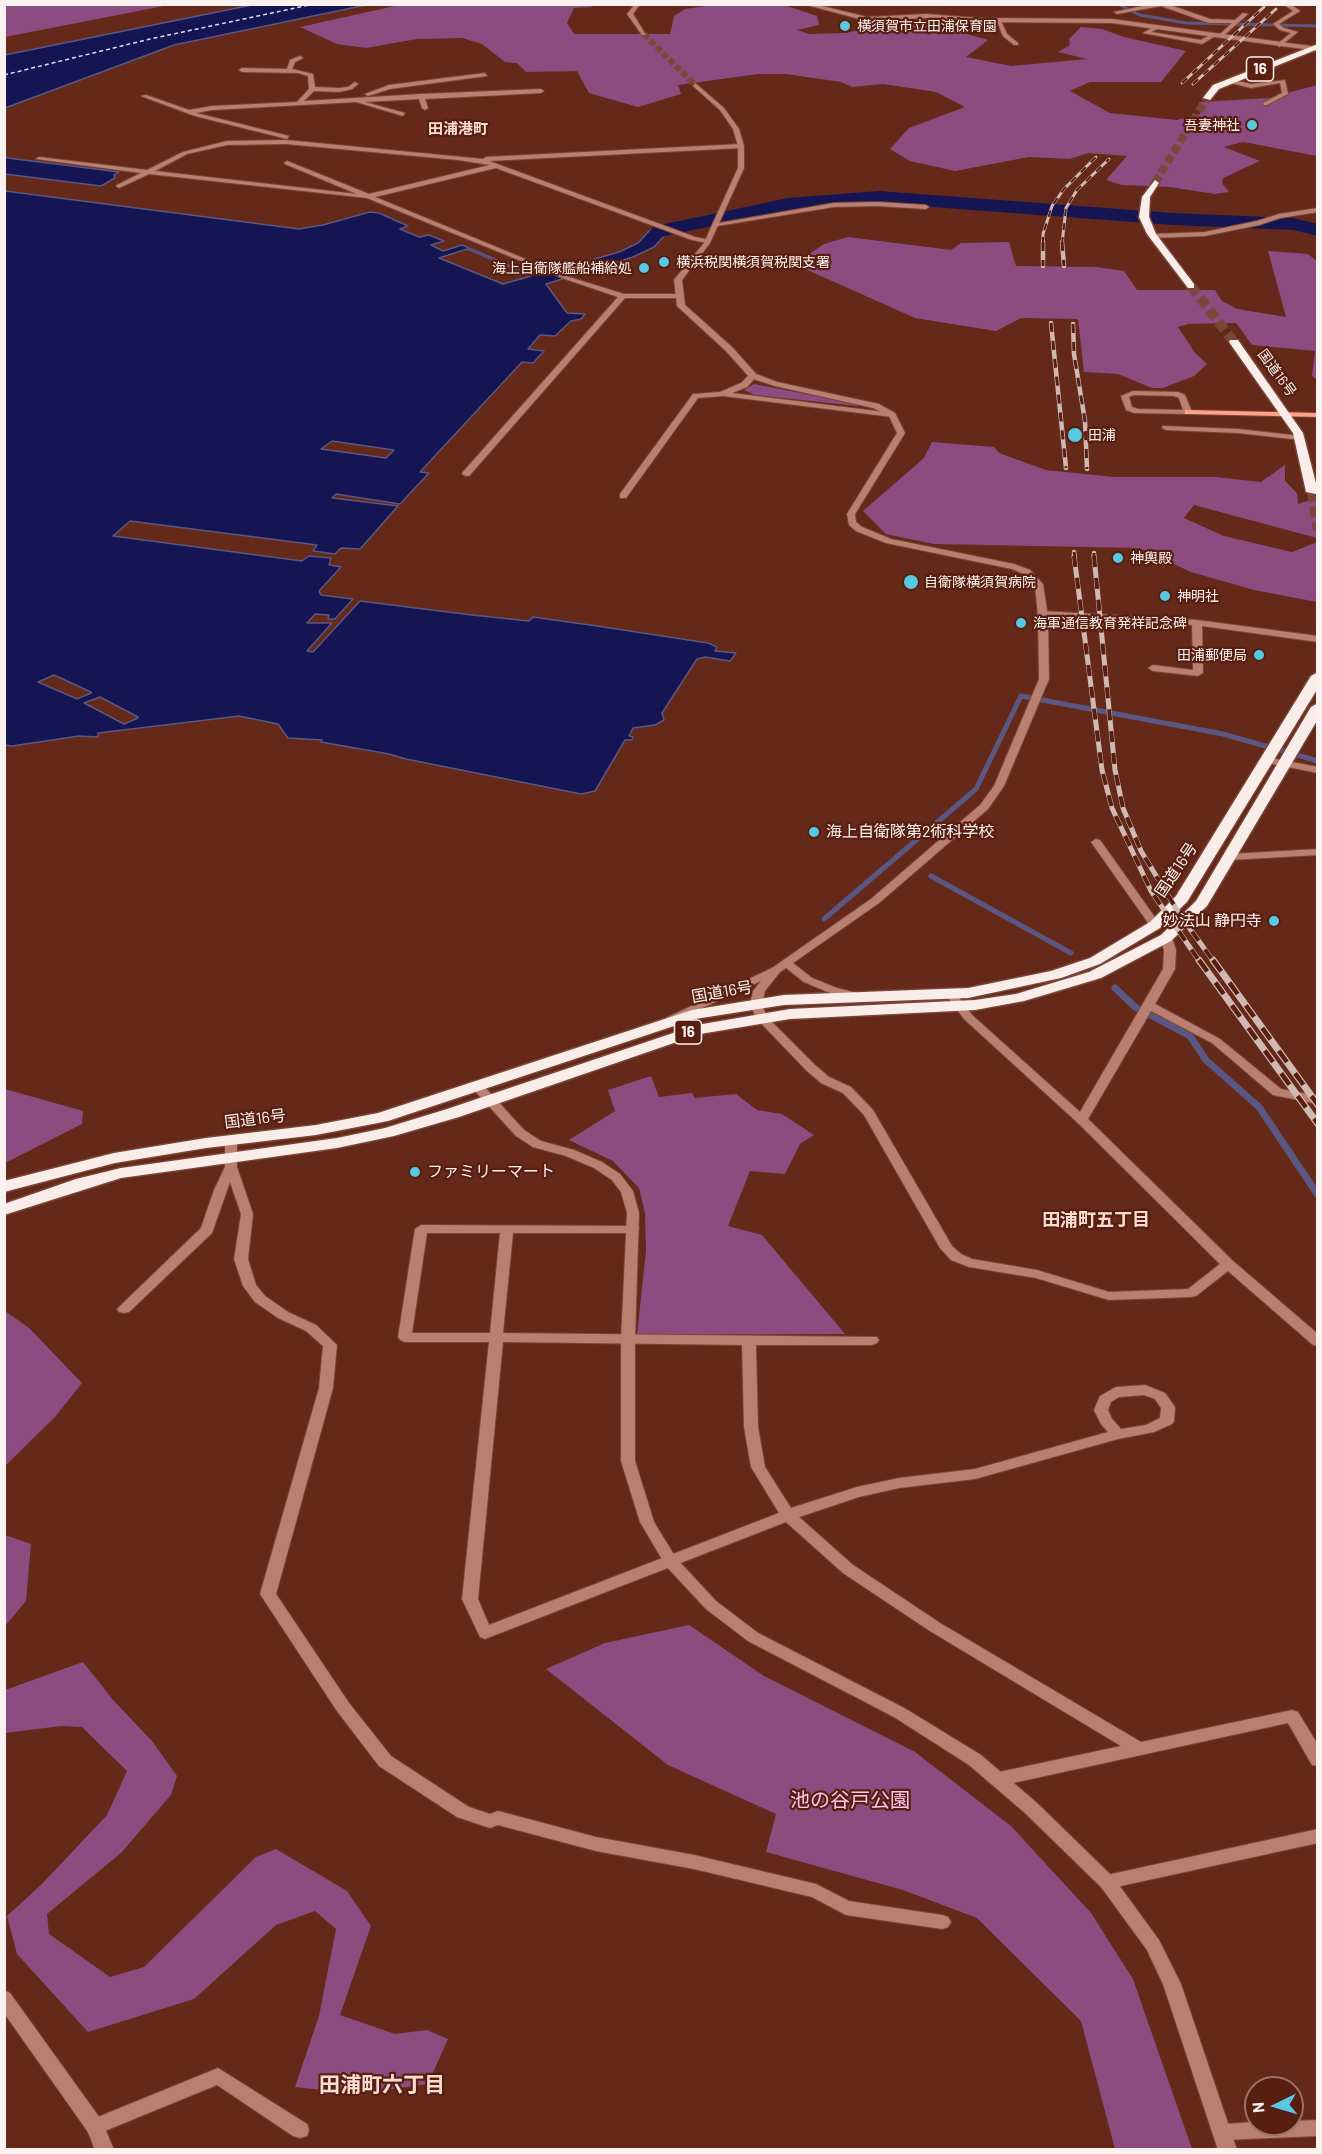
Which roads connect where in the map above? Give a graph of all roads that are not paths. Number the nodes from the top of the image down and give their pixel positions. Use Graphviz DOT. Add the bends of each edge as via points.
graph roads {
  1 [pos="638,4"];
  2 [pos="805,4"];
  3 [pos="1108,4"];
  4 [pos="1285,4"];
  5 [pos="1162,5"];
  6 [pos="1117,12"];
  7 [pos="1245,14"];
  8 [pos="998,20"];
  9 [pos="1112,21"];
  10 [pos="1237,22"];
  11 [pos="1157,27"];
  12 [pos="644,34"];
  13 [pos="1214,35"];
  14 [pos="1221,36"];
  15 [pos="1016,44"];
  16 [pos="1279,45"];
  17 [pos="1316,48"];
  18 [pos="300,58"];
  19 [pos="472,68"];
  20 [pos="242,69"];
  21 [pos="289,71"];
  22 [pos="422,74"];
  23 [pos="485,75"];
  24 [pos="399,76"];
  25 [pos="470,77"];
  26 [pos="433,81"];
  27 [pos="1229,81"];
  28 [pos="355,84"];
  29 [pos="410,84"];
  30 [pos="696,85"];
  31 [pos="312,90"];
  32 [pos="339,90"];
  33 [pos="540,91"];
  34 [pos="144,96"];
  35 [pos="421,96"];
  36 [pos="1207,98"];
  37 [pos="350,100"];
  38 [pos="299,103"];
  39 [pos="1264,104"];
  40 [pos="425,108"];
  41 [pos="189,112"];
  42 [pos="403,114"];
  43 [pos="286,142"];
  44 [pos="741,146"];
  45 [pos="39,159"];
  46 [pos="473,159"];
  47 [pos="287,163"];
  48 [pos="496,165"];
  49 [pos="148,172"];
  50 [pos="1155,183"];
  51 [pos="119,186"];
  52 [pos="365,197"];
  53 [pos="926,207"];
  54 [pos="1317,210"];
  55 [pos="718,220"];
  56 [pos="1153,236"];
  57 [pos="707,241"];
  58 [pos="1191,286"];
  59 [pos="622,296"];
  60 [pos="678,296"];
  61 [pos="1234,342"];
  62 [pos="753,376"];
  63 [pos="721,394"];
  64 [pos="1188,412"];
  65 [pos="1285,413"];
  66 [pos="892,414"];
  67 [pos="1317,414"];
  68 [pos="1166,428"];
  69 [pos="1188,429"];
  70 [pos="1301,438"];
  71 [pos="466,474"];
  72 [pos="1312,492"];
  73 [pos="623,496"];
  74 [pos="1042,614"];
  75 [pos="1197,622"];
  76 [pos="1317,639"];
  77 [pos="1153,668"];
  78 [pos="1317,676"];
  79 [pos="1317,707"];
  80 [pos="1270,754"];
  81 [pos="1287,759"];
  82 [pos="1317,770"];
  83 [pos="1096,842"];
  84 [pos="1317,852"];
  85 [pos="1230,857"];
  86 [pos="1160,932"];
  87 [pos="781,966"];
  88 [pos="861,997"];
  89 [pos="956,1000"];
  90 [pos="1149,1005"];
  91 [pos="758,1011"];
  92 [pos="651,1027"];
  93 [pos="478,1087"];
  94 [pos="489,1100"];
  95 [pos="1317,1100"];
  96 [pos="1082,1120"];
  97 [pos="231,1140"];
  98 [pos="231,1162"];
  99 [pos="4,1187"];
  100 [pos="4,1210"];
  101 [pos="633,1229"];
  102 [pos="507,1230"];
  103 [pos="1228,1264"];
  104 [pos="124,1309"];
  105 [pos="496,1336"];
  106 [pos="628,1340"];
  107 [pos="749,1340"];
  108 [pos="872,1340"];
  109 [pos="1317,1342"];
  110 [pos="1118,1434"];
  111 [pos="788,1515"];
  112 [pos="670,1562"];
  113 [pos="1139,1749"];
  114 [pos="1317,1760"];
  115 [pos="999,1779"];
  116 [pos="1317,1836"];
  117 [pos="1107,1882"];
  118 [pos="942,1922"];
  119 [pos="4,1998"];
  120 [pos="95,2127"];
  121 [pos="1317,2127"];
  122 [pos="300,2130"];
  123 [pos="1226,2141"];
  124 [pos="105,2150"];
  1 -- 12 [label="street" via="630,14"];
  2 -- 8 [label="street" via="867,19 927,16"];
  3 -- 6 [label="street"];
  4 -- 16 [label="street" via="1297,11 1276,24 1295,32"];
  5 -- 6 [label="street"];
  5 -- 10 [label="street" via="1209,21"];
  6 -- 9 [label="street"];
  7 -- 10 [label="street"];
  8 -- 9 [label="street"];
  8 -- 15 [label="street" via="1005,35"];
  9 -- 11 [label="street"];
  10 -- 14 [label="street"];
  11 -- 13 [label="street"];
  11 -- 13 [label="street" via="1146,33 1202,42"];
  13 -- 14 [label="street"];
  14 -- 16 [label="street"];
  16 -- 17 [label="street"];
  17 -- 27 [label="highway, 16"];
  18 -- 21 [label="street" via="292,61"];
  19 -- 25 [label="street"];
  20 -- 21 [label="street"];
  21 -- 31 [label="street" via="311,75"];
  22 -- 26 [label="street"];
  23 -- 25 [label="street"];
  24 -- 29 [label="street"];
  25 -- 26 [label="street"];
  26 -- 29 [label="street"];
  27 -- 36 [label="highway, 16" via="1216,87"];
  27 -- 39 [label="street" via="1251,86 1283,81 1285,94"];
  28 -- 32 [label="street"];
  29 -- 37 [label="street"];
  30 -- 44 [label="street" via="729,120"];
  31 -- 32 [label="street"];
  31 -- 38 [label="street"];
  32 -- 37 [label="street"];
  33 -- 35 [label="street"];
  34 -- 41 [label="street"];
  35 -- 37 [label="street"];
  35 -- 40 [label="street"];
  37 -- 38 [label="street"];
  37 -- 42 [label="street"];
  38 -- 41 [label="street"];
  41 -- 43 [label="street" via="294,139"];
  43 -- 46 [label="street"];
  43 -- 49 [label="street" via="247,141 202,147"];
  44 -- 46 [label="street"];
  44 -- 55 [label="street" via="741,168"];
  45 -- 49 [label="street"];
  46 -- 48 [label="street"];
  47 -- 52 [label="street"];
  48 -- 52 [label="street"];
  48 -- 57 [label="street"];
  49 -- 51 [label="street"];
  49 -- 52 [label="street"];
  50 -- 56 [label="highway" via="1146,197 1144,217"];
  52 -- 59 [label="street"];
  53 -- 55 [label="street" via="834,205"];
  54 -- 56 [label="street" via="1205,234"];
  55 -- 57 [label="street"];
  56 -- 58 [label="highway"];
  57 -- 60 [label="street" via="678,280"];
  59 -- 60 [label="street"];
  59 -- 71 [label="street"];
  60 -- 62 [label="street" via="681,306"];
  61 -- 65 [label="highway, 国道16号"];
  62 -- 63 [label="street" via="744,385"];
  62 -- 66 [label="street" via="876,406"];
  63 -- 66 [label="street"];
  63 -- 73 [label="street" via="696,396"];
  64 -- 64 [label="street" via="1137,411 1129,408 1125,396 1175,394 1182,397"];
  64 -- 65 [label="main road"];
  64 -- 69 [label="street"];
  65 -- 67 [label="main road"];
  65 -- 70 [label="highway, 国道16号"];
  66 -- 74 [label="street" via="901,433 850,514 852,523 889,541 1027,572 1039,584"];
  68 -- 69 [label="street"];
  69 -- 70 [label="street"];
  70 -- 72 [label="highway, 国道16号"];
  74 -- 75 [label="street"];
  74 -- 87 [label="street" via="1044,679 999,786 984,807 875,901"];
  75 -- 76 [label="street"];
  75 -- 77 [label="street" via="1198,673"];
  78 -- 80 [label="highway, 国道16号 / 16"];
  79 -- 81 [label="highway, 国道16号 / 16"];
  80 -- 81 [label="street"];
  80 -- 86 [label="highway, 国道16号 / 16"];
  81 -- 82 [label="street"];
  81 -- 85 [label="highway, 国道16号 / 16"];
  83 -- 86 [label="street"];
  84 -- 85 [label="street"];
  85 -- 86 [label="highway, 国道16号 / 16" via="1202,903"];
  86 -- 89 [label="highway, 国道16号 / 16" via="1095,975 1057,988 1018,998"];
  86 -- 90 [label="street" via="1170,950 1169,969"];
  87 -- 88 [label="street" via="834,991"];
  87 -- 91 [label="street" via="759,991"];
  87 -- 92 [label="street"];
  88 -- 89 [label="highway, 国道16号 / 16"];
  88 -- 91 [label="highway, 国道16号 / 16" via="784,1000"];
  89 -- 91 [label="highway, 国道16号 / 16"];
  89 -- 96 [label="street" via="968,1017"];
  90 -- 95 [label="street" via="1216,1041 1277,1092"];
  90 -- 96 [label="street"];
  91 -- 92 [label="highway, 国道16号 / 16" via="692,1015"];
  91 -- 94 [label="highway, 国道16号 / 16"];
  91 -- 103 [label="street" via="811,1068 847,1090 869,1113 947,1248 956,1257 969,1263 1036,1274 1109,1296 1191,1293"];
  92 -- 93 [label="highway, 国道16号 / 16"];
  93 -- 94 [label="street"];
  93 -- 97 [label="highway, 国道16号 / 16" via="382,1118"];
  94 -- 98 [label="highway, 国道16号 / 16" via="388,1132"];
  94 -- 101 [label="street" via="520,1133 537,1144 598,1165 616,1178 627,1191"];
  96 -- 103 [label="street"];
  97 -- 98 [label="street"];
  97 -- 99 [label="highway, 国道16号 / 16" via="114,1158"];
  98 -- 100 [label="highway, 国道16号 / 16" via="121,1173"];
  98 -- 104 [label="street" via="207,1230"];
  98 -- 118 [label="street" via="247,1214 241,1259 250,1286 260,1299 311,1328 330,1345 326,1388 268,1594 343,1707 385,1761 463,1812 490,1821 498,1818 596,1844 816,1891 846,1908"];
  101 -- 102 [label="street"];
  101 -- 106 [label="street"];
  102 -- 105 [label="street"];
  102 -- 105 [label="street" via="421,1229 405,1337"];
  103 -- 109 [label="street"];
  105 -- 106 [label="street"];
  105 -- 112 [label="street" via="470,1599 485,1632"];
  106 -- 107 [label="street"];
  106 -- 112 [label="street" via="628,1461 647,1522"];
  107 -- 108 [label="street"];
  107 -- 111 [label="street" via="751,1427 758,1467"];
  110 -- 111 [label="street" via="975,1474 856,1492"];
  111 -- 112 [label="street"];
  111 -- 113 [label="street" via="848,1569 935,1627"];
  112 -- 115 [label="street" via="711,1605 753,1636 936,1734"];
  113 -- 114 [label="street" via="1292,1716"];
  113 -- 115 [label="street"];
  115 -- 117 [label="street"];
  116 -- 117 [label="street"];
  117 -- 123 [label="street" via="1153,1945 1172,1984"];
  119 -- 120 [label="street"];
  120 -- 122 [label="street" via="218,2076"];
  120 -- 124 [label="street"];
  121 -- 123 [label="street"];
}
